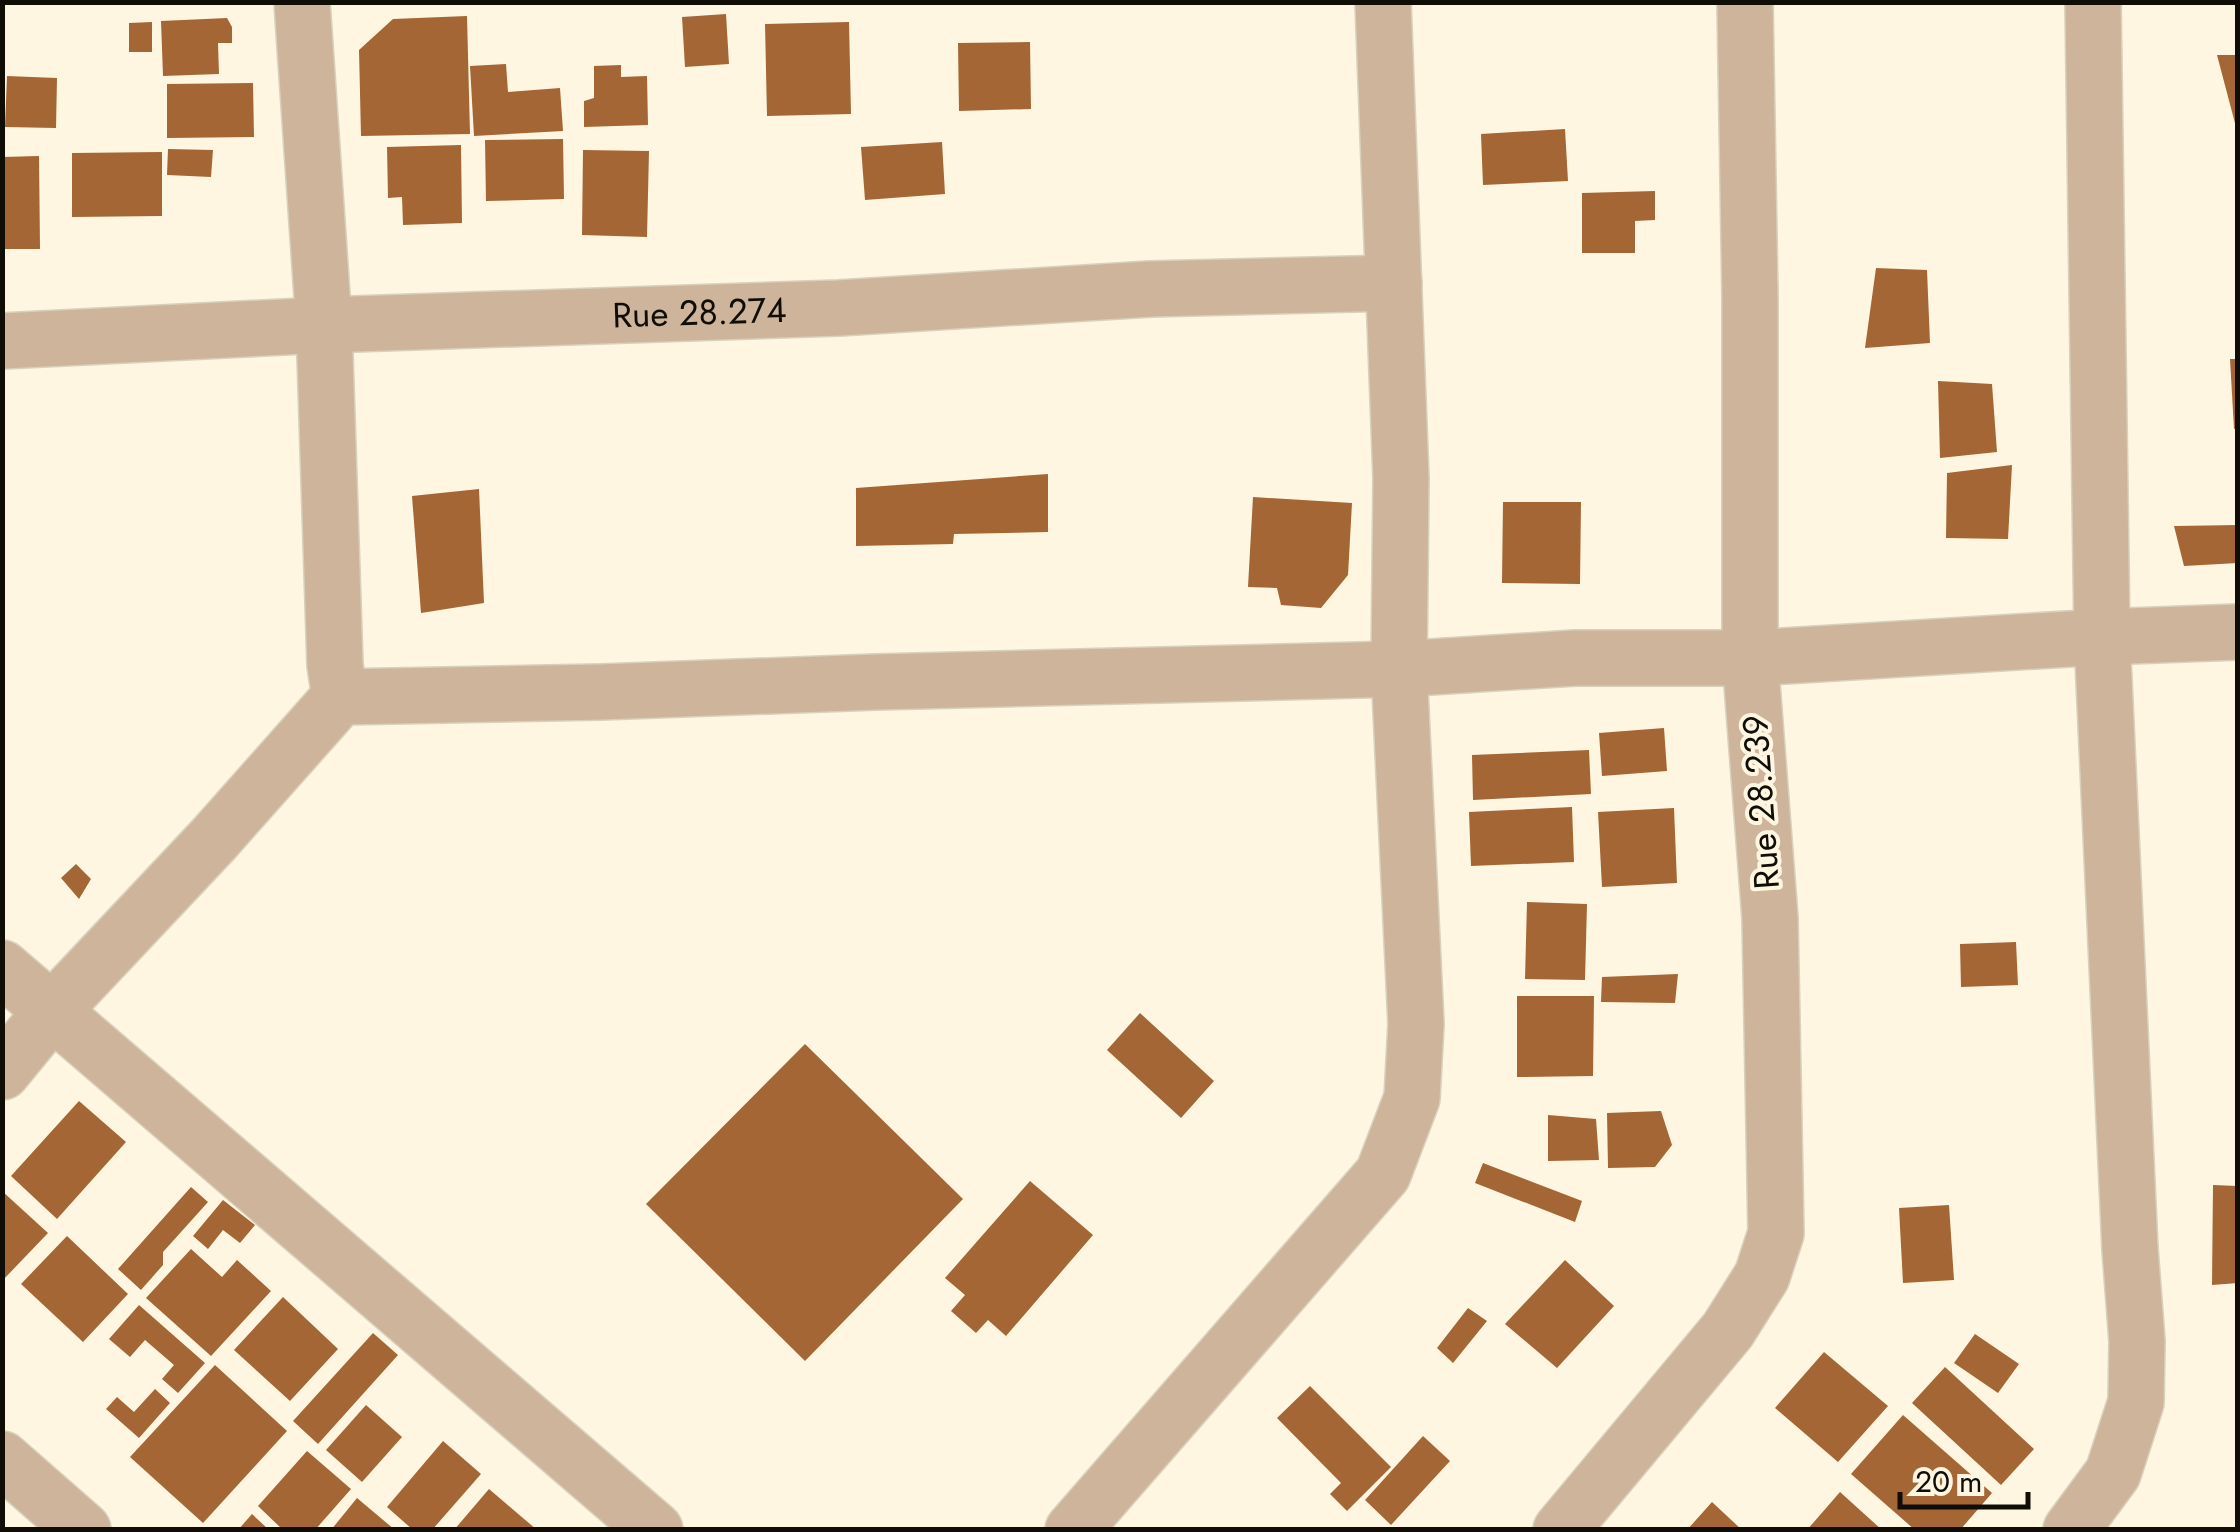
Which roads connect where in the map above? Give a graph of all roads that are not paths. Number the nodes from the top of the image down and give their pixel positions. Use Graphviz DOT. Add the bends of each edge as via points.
graph roads {
  1 [pos="302,2"];
  2 [pos="1383,2"];
  3 [pos="1745,2"];
  4 [pos="2093,2"];
  5 [pos="1394,283"];
  6 [pos="324,326"];
  7 [pos="2,341"];
  8 [pos="2238,632"];
  9 [pos="2102,636"];
  10 [pos="1750,658"];
  11 [pos="1400,669"];
  12 [pos="340,697"];
  13 [pos="2,968"];
  14 [pos="52,1011"];
  15 [pos="2,1072"];
  16 [pos="2,1459"];
  17 [pos="83,1530"];
  18 [pos="655,1530"];
  19 [pos="1073,1530"];
  20 [pos="1561,1530"];
  21 [pos="2071,1530"];
  1 -- 6 [label="street"];
  2 -- 5 [label="street"];
  3 -- 10 [label="street, Rue 28.239"];
  4 -- 9 [label="street"];
  5 -- 6 [label="street, Rue 28.274"];
  5 -- 11 [label="street"];
  6 -- 7 [label="street, Rue 28.274"];
  6 -- 12 [label="street"];
  8 -- 9 [label="street"];
  9 -- 10 [label="street"];
  9 -- 21 [label="street" via="2136,1402 2113,1472"];
  10 -- 11 [label="street" via="1574,658"];
  10 -- 20 [label="street, Rue 28.239" via="1770,918 1776,1233 1762,1276 1728,1330"];
  11 -- 12 [label="street"];
  11 -- 19 [label="street" via="1416,1024 1412,1098 1383,1174"];
  12 -- 14 [label="street"];
  13 -- 14 [label="street"];
  14 -- 15 [label="street"];
  14 -- 18 [label="street"];
  16 -- 17 [label="street"];
}
